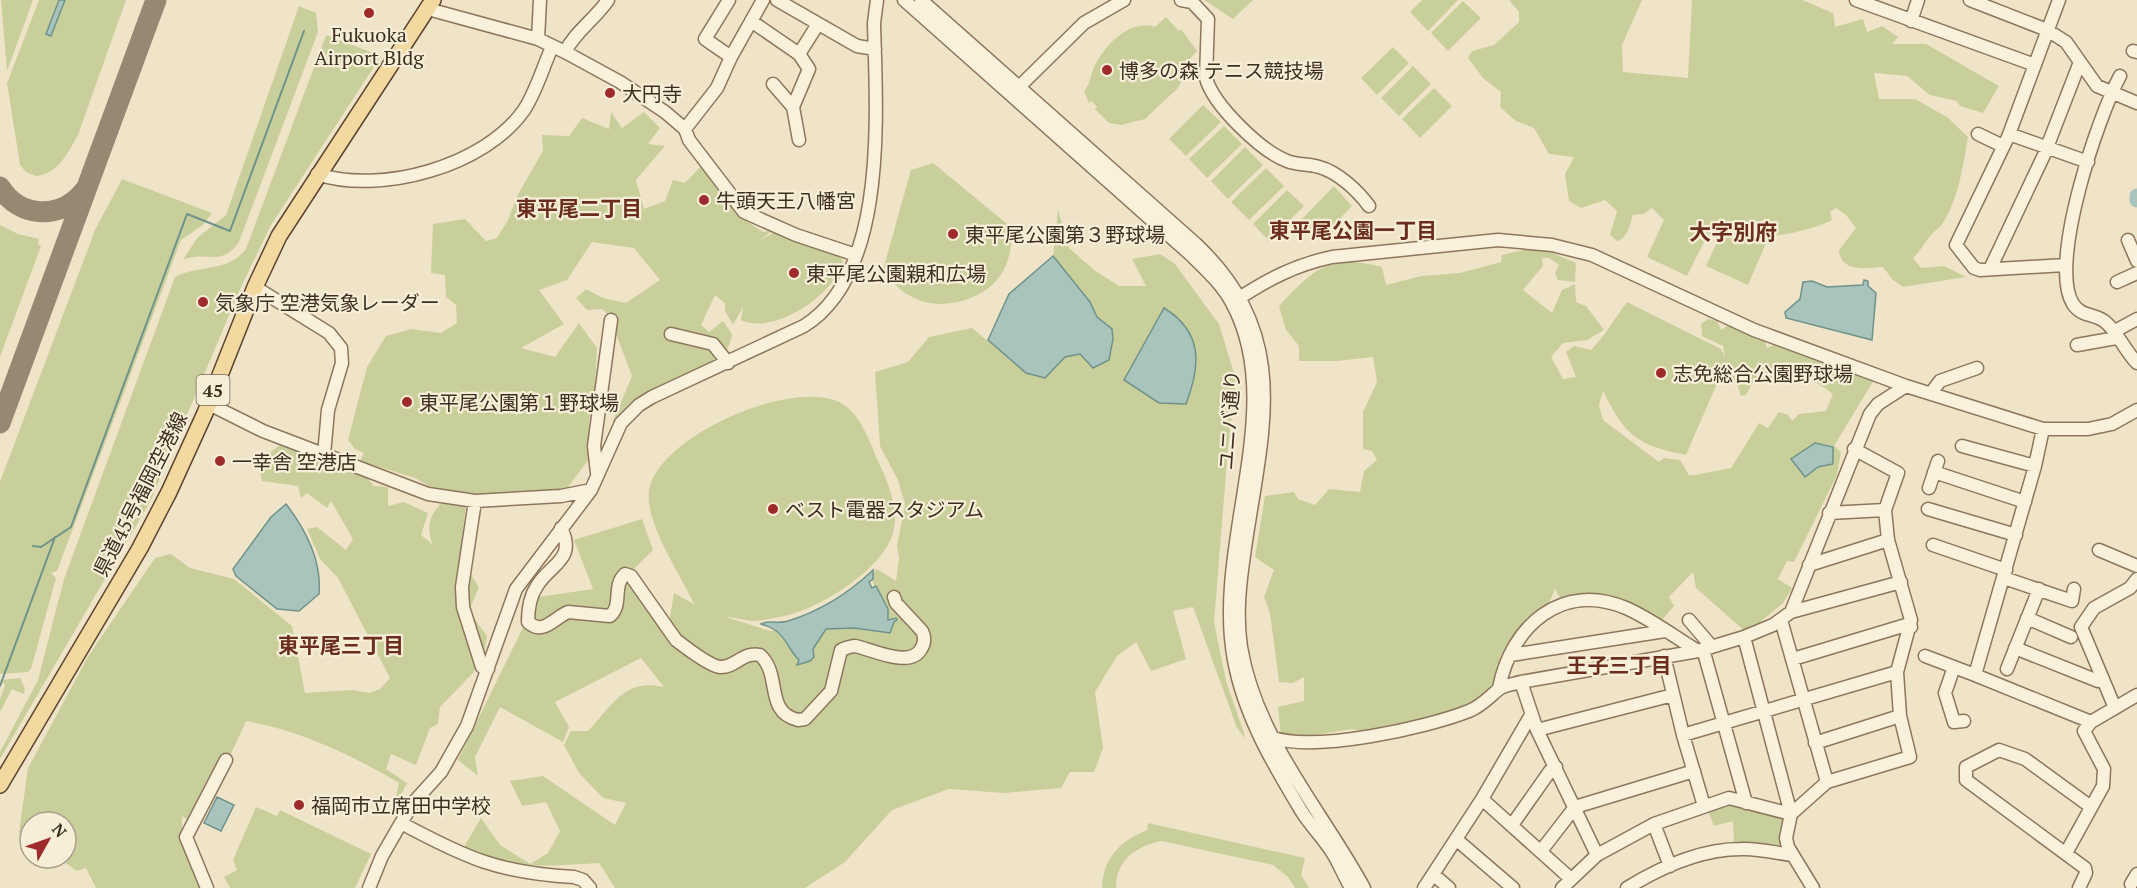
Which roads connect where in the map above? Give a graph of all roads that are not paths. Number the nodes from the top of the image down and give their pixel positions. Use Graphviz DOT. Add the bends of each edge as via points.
graph roads {
  1 [pos="540,0"];
  2 [pos="608,0"];
  3 [pos="729,0"];
  4 [pos="763,0"];
  5 [pos="777,0"];
  6 [pos="878,0"];
  7 [pos="904,0"];
  8 [pos="921,0"];
  9 [pos="1124,0"];
  10 [pos="1181,0"];
  11 [pos="1856,0"];
  12 [pos="1918,0"];
  13 [pos="1970,0"];
  14 [pos="2059,0"];
  15 [pos="430,4"];
  16 [pos="751,21"];
  17 [pos="1911,21"];
  18 [pos="818,24"];
  19 [pos="2047,30"];
  20 [pos="538,39"];
  21 [pos="552,47"];
  22 [pos="874,49"];
  23 [pos="565,52"];
  24 [pos="799,54"];
  25 [pos="730,57"];
  26 [pos="2080,62"];
  27 [pos="2035,65"];
  28 [pos="2120,76"];
  29 [pos="773,84"];
  30 [pos="1019,87"];
  31 [pos="2111,93"];
  32 [pos="2137,103"];
  33 [pos="793,107"];
  34 [pos="685,129"];
  35 [pos="1978,134"];
  36 [pos="2009,134"];
  37 [pos="799,140"];
  38 [pos="2003,146"];
  39 [pos="2047,147"];
  40 [pos="2088,162"];
  41 [pos="317,174"];
  42 [pos="1369,206"];
  43 [pos="2128,240"];
  44 [pos="856,255"];
  45 [pos="2137,261"];
  46 [pos="2065,265"];
  47 [pos="1990,269"];
  48 [pos="2137,273"];
  49 [pos="2117,282"];
  50 [pos="255,287"];
  51 [pos="1236,300"];
  52 [pos="2137,319"];
  53 [pos="611,320"];
  54 [pos="671,334"];
  55 [pos="2116,335"];
  56 [pos="2078,345"];
  57 [pos="728,363"];
  58 [pos="2137,363"];
  59 [pos="1977,368"];
  60 [pos="1906,386"];
  61 [pos="1931,393"];
  62 [pos="208,404"];
  63 [pos="2137,410"];
  64 [pos="2043,429"];
  65 [pos="1962,446"];
  66 [pos="1854,449"];
  67 [pos="324,455"];
  68 [pos="2035,466"];
  69 [pos="597,474"];
  70 [pos="1929,488"];
  71 [pos="591,490"];
  72 [pos="475,501"];
  73 [pos="2025,502"];
  74 [pos="1928,508"];
  75 [pos="1885,510"];
  76 [pos="1829,513"];
  77 [pos="561,528"];
  78 [pos="2016,536"];
  79 [pos="1888,540"];
  80 [pos="1933,545"];
  81 [pos="2099,550"];
  82 [pos="1809,565"];
  83 [pos="2137,566"];
  84 [pos="2005,574"];
  85 [pos="2137,579"];
  86 [pos="1901,582"];
  87 [pos="2039,589"];
  88 [pos="2074,589"];
  89 [pos="894,597"];
  90 [pos="1786,616"];
  91 [pos="2027,618"];
  92 [pos="1689,620"];
  93 [pos="1911,627"];
  94 [pos="1665,631"];
  95 [pos="2071,637"];
  96 [pos="1744,638"];
  97 [pos="2016,648"];
  98 [pos="1705,649"];
  99 [pos="1511,655"];
  100 [pos="1664,656"];
  101 [pos="1925,656"];
  102 [pos="1793,659"];
  103 [pos="1954,667"];
  104 [pos="488,669"];
  105 [pos="2007,669"];
  106 [pos="1897,672"];
  107 [pos="1975,675"];
  108 [pos="2102,680"];
  109 [pos="1521,682"];
  110 [pos="1499,688"];
  111 [pos="1673,695"];
  112 [pos="2137,695"];
  113 [pos="1804,701"];
  114 [pos="2115,708"];
  115 [pos="1764,712"];
  116 [pos="1531,715"];
  117 [pos="1900,716"];
  118 [pos="1964,721"];
  119 [pos="2091,722"];
  120 [pos="1723,725"];
  121 [pos="1537,730"];
  122 [pos="1683,735"];
  123 [pos="1266,739"];
  124 [pos="1815,743"];
  125 [pos="226,760"];
  126 [pos="1556,767"];
  127 [pos="1694,771"];
  128 [pos="1827,782"];
  129 [pos="0,785"];
  130 [pos="1482,799"];
  131 [pos="1746,803"];
  132 [pos="1704,806"];
  133 [pos="1575,807"];
  134 [pos="2091,807"];
  135 [pos="1791,814"];
  136 [pos="400,823"];
  137 [pos="1654,824"];
  138 [pos="1512,825"];
  139 [pos="1457,840"];
  140 [pos="1540,851"];
  141 [pos="2066,853"];
  142 [pos="1597,855"];
  143 [pos="1792,855"];
  144 [pos="1670,866"];
  145 [pos="1434,875"];
  146 [pos="1567,884"];
  147 [pos="207,888"];
  148 [pos="369,888"];
  149 [pos="590,888"];
  150 [pos="1350,888"];
  151 [pos="1364,888"];
  152 [pos="1424,888"];
  153 [pos="1449,888"];
  154 [pos="1513,888"];
  155 [pos="1627,888"];
  156 [pos="1813,888"];
  157 [pos="2079,888"];
  1 -- 20 [label="street"];
  2 -- 23 [label="street"];
  3 -- 25 [label="street" via="705,39"];
  4 -- 16 [label="street"];
  5 -- 18 [label="street"];
  6 -- 22 [label="street"];
  7 -- 51 [label="street, ユニバ通り" via="1191,255"];
  8 -- 30 [label="street, ユニバ通り"];
  9 -- 30 [label="street" via="1084,23"];
  10 -- 42 [label="street" via="1192,2 1208,19 1206,78 1230,115 1267,151 1288,162 1330,171 1361,194"];
  11 -- 17 [label="street"];
  12 -- 17 [label="street"];
  13 -- 19 [label="street"];
  14 -- 19 [label="street"];
  15 -- 20 [label="street"];
  15 -- 41 [label="main road, 県道45号福岡空港線 / 45"];
  16 -- 24 [label="street"];
  16 -- 25 [label="street"];
  17 -- 27 [label="street"];
  18 -- 22 [label="street" via="857,46"];
  18 -- 24 [label="street"];
  19 -- 26 [label="street" via="2066,42"];
  19 -- 27 [label="street"];
  20 -- 21 [label="street"];
  21 -- 23 [label="street"];
  21 -- 41 [label="street" via="525,109 483,147 398,180 360,181"];
  22 -- 44 [label="street" via="875,164"];
  23 -- 34 [label="street" via="644,97"];
  24 -- 33 [label="street" via="809,69"];
  25 -- 34 [label="street" via="717,88"];
  26 -- 31 [label="street" via="2097,86"];
  26 -- 39 [label="street"];
  27 -- 36 [label="street"];
  28 -- 31 [label="street"];
  29 -- 33 [label="street"];
  30 -- 51 [label="street, ユニバ通り" via="1213,261"];
  31 -- 32 [label="street"];
  31 -- 40 [label="street"];
  33 -- 37 [label="street"];
  34 -- 44 [label="street" via="689,140 744,212"];
  35 -- 38 [label="street"];
  36 -- 38 [label="street"];
  36 -- 39 [label="street"];
  38 -- 47 [label="street" via="1956,245 1974,268"];
  39 -- 40 [label="street"];
  39 -- 47 [label="street"];
  40 -- 46 [label="street" via="2076,199"];
  41 -- 50 [label="main road, 県道45号福岡空港線 / 45" via="279,236"];
  43 -- 45 [label="street"];
  44 -- 57 [label="street" via="844,286 815,319"];
  46 -- 47 [label="street"];
  46 -- 55 [label="street" via="2072,302 2081,314 2102,320"];
  48 -- 49 [label="street"];
  50 -- 62 [label="main road, 県道45号福岡空港線 / 45"];
  50 -- 67 [label="street" via="329,333 341,348 342,363 328,410"];
  51 -- 60 [label="street" via="1278,274 1332,257 1497,240 1537,242 1592,255 1754,330"];
  51 -- 123 [label="street, ユニバ通り" via="1256,331 1265,380 1263,422 1239,587 1239,628 1249,682"];
  52 -- 55 [label="street"];
  53 -- 69 [label="street" via="594,446"];
  54 -- 57 [label="street" via="713,345"];
  55 -- 56 [label="street"];
  55 -- 58 [label="street"];
  57 -- 69 [label="street" via="639,405 621,423"];
  59 -- 61 [label="street" via="1940,381"];
  60 -- 61 [label="street"];
  60 -- 66 [label="street" via="1878,404"];
  61 -- 64 [label="street"];
  62 -- 67 [label="street"];
  62 -- 129 [label="main road, 県道45号福岡空港線 / 45" via="140,548"];
  63 -- 64 [label="street" via="2096,428"];
  64 -- 68 [label="street"];
  65 -- 68 [label="street"];
  66 -- 75 [label="street" via="1898,473"];
  66 -- 76 [label="street"];
  67 -- 72 [label="street" via="415,491"];
  68 -- 73 [label="street"];
  69 -- 71 [label="street"];
  70 -- 73 [label="street" via="1936,467"];
  71 -- 72 [label="street" via="561,496"];
  71 -- 77 [label="street"];
  72 -- 104 [label="street" via="462,586 463,607 482,667"];
  73 -- 78 [label="street"];
  74 -- 78 [label="street"];
  75 -- 76 [label="street"];
  75 -- 79 [label="street"];
  76 -- 82 [label="street"];
  77 -- 89 [label="street" via="567,539 564,554 535,588 528,622 540,628 568,612 610,616 625,574 671,634 718,667 746,655 760,655 771,670 779,709 798,720 805,719 831,690 842,650 851,646 910,657 921,650 922,631"];
  77 -- 104 [label="street" via="516,589"];
  78 -- 84 [label="street"];
  79 -- 82 [label="street"];
  79 -- 86 [label="street"];
  80 -- 84 [label="street"];
  81 -- 83 [label="street"];
  82 -- 90 [label="street"];
  84 -- 87 [label="street"];
  84 -- 107 [label="street"];
  85 -- 108 [label="street" via="2130,588 2094,608 2081,627"];
  86 -- 90 [label="street"];
  86 -- 93 [label="street"];
  87 -- 88 [label="street" via="2072,601"];
  87 -- 91 [label="street"];
  90 -- 96 [label="street"];
  90 -- 102 [label="street"];
  91 -- 95 [label="street"];
  91 -- 97 [label="street"];
  92 -- 98 [label="street"];
  93 -- 102 [label="street" via="1906,625"];
  93 -- 106 [label="street"];
  94 -- 98 [label="street"];
  94 -- 99 [label="street"];
  94 -- 99 [label="street" via="1626,608 1572,600 1550,608 1535,620"];
  96 -- 98 [label="street"];
  96 -- 115 [label="street"];
  97 -- 105 [label="street"];
  97 -- 108 [label="street"];
  98 -- 100 [label="street"];
  98 -- 120 [label="street"];
  99 -- 110 [label="street"];
  100 -- 109 [label="street"];
  100 -- 111 [label="street"];
  101 -- 103 [label="street"];
  102 -- 113 [label="street"];
  103 -- 107 [label="street"];
  103 -- 118 [label="street" via="1945,693 1954,722"];
  104 -- 136 [label="street" via="478,701 450,759"];
  106 -- 113 [label="street"];
  106 -- 117 [label="street"];
  107 -- 119 [label="street"];
  108 -- 114 [label="street"];
  109 -- 110 [label="street"];
  109 -- 116 [label="street"];
  110 -- 123 [label="street" via="1490,699 1469,711 1368,738 1285,743"];
  111 -- 121 [label="street"];
  111 -- 122 [label="street"];
  112 -- 114 [label="street"];
  113 -- 115 [label="street"];
  113 -- 124 [label="street"];
  114 -- 119 [label="street"];
  115 -- 120 [label="street"];
  115 -- 135 [label="street"];
  116 -- 121 [label="street"];
  116 -- 130 [label="street"];
  117 -- 124 [label="street"];
  117 -- 128 [label="street" via="1910,757"];
  119 -- 134 [label="street" via="2084,731 2104,769 2103,786"];
  120 -- 122 [label="street"];
  120 -- 131 [label="street"];
  121 -- 126 [label="street"];
  122 -- 127 [label="street"];
  123 -- 150 [label="street, ユニバ通り" via="1303,814 1331,851"];
  123 -- 151 [label="street, ユニバ通り"];
  124 -- 128 [label="street"];
  125 -- 147 [label="street" via="186,837"];
  126 -- 133 [label="street"];
  126 -- 138 [label="street"];
  127 -- 132 [label="street"];
  127 -- 133 [label="street"];
  128 -- 135 [label="street"];
  130 -- 138 [label="street"];
  130 -- 139 [label="street"];
  131 -- 132 [label="street" via="1729,798"];
  131 -- 135 [label="street"];
  132 -- 137 [label="street"];
  133 -- 140 [label="street"];
  133 -- 142 [label="street"];
  134 -- 141 [label="street"];
  134 -- 141 [label="street" via="2025,759 1999,750 1966,767 1966,780"];
  135 -- 143 [label="street" via="1786,838"];
  136 -- 148 [label="street"];
  136 -- 149 [label="street" via="477,861 508,871 574,877"];
  137 -- 142 [label="street"];
  137 -- 144 [label="street"];
  138 -- 140 [label="street"];
  139 -- 145 [label="street"];
  139 -- 154 [label="street"];
  140 -- 146 [label="street"];
  141 -- 157 [label="street" via="2085,868"];
  142 -- 146 [label="street"];
  143 -- 144 [label="street" via="1742,848"];
  143 -- 156 [label="street"];
  144 -- 155 [label="street"];
  145 -- 152 [label="street"];
  145 -- 153 [label="street"];
}
